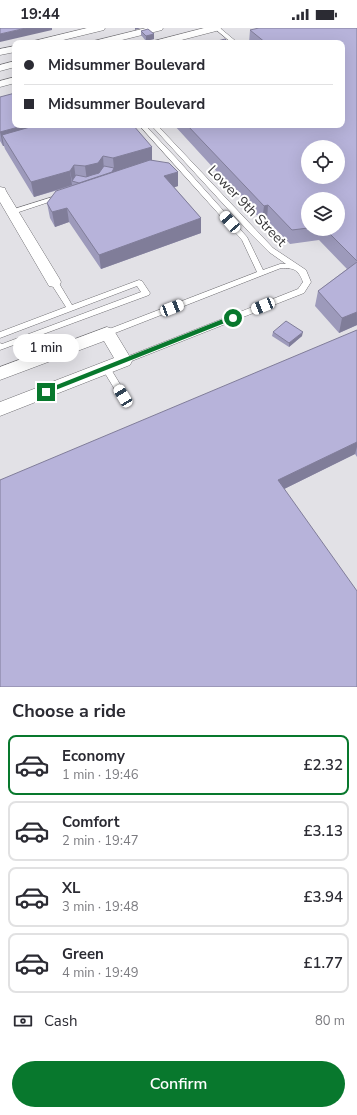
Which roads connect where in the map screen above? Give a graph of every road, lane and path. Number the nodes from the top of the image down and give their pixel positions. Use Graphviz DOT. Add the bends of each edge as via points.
graph roads {
  1 [pos="60,28"];
  2 [pos="100,28"];
  3 [pos="158,28"];
  4 [pos="216,28"];
  5 [pos="67,36"];
  6 [pos="50,40"];
  7 [pos="110,40"];
  8 [pos="170,40"];
  9 [pos="231,40"];
  10 [pos="12,50"];
  11 [pos="0,52"];
  12 [pos="12,65"];
  13 [pos="0,68"];
  14 [pos="12,81"];
  15 [pos="0,84"];
  16 [pos="145,128"];
  17 [pos="157,128"];
  18 [pos="0,191"];
  19 [pos="64,196"];
  20 [pos="12,212"];
  21 [pos="292,266"];
  22 [pos="262,274"];
  23 [pos="54,282"];
  24 [pos="71,309"];
  25 [pos="106,333"];
  26 [pos="0,335"];
  27 [pos="0,346"];
  28 [pos="124,361"];
  29 [pos="106,368"];
  30 [pos="0,374"];
  31 [pos="123,396"];
  32 [pos="0,410"];
  1 -- 5 [label="street"];
  2 -- 5 [label="street"];
  3 -- 7 [label="street"];
  4 -- 8 [label="street"];
  4 -- 9 [label="lane"];
  5 -- 6 [label="street"];
  10 -- 11 [label="street"];
  12 -- 13 [label="street"];
  14 -- 15 [label="street"];
  16 -- 22 [label="lane, Lower 9th Street" via="244,239"];
  17 -- 21 [label="lane, Lower 9th Street" via="251,230"];
  18 -- 20 [label="street"];
  19 -- 20 [label="lane"];
  20 -- 23 [label="street"];
  21 -- 22 [label="lane" via="280,266"];
  21 -- 28 [label="lane, Lower 9th Street" via="303,272 307,282 301,291"];
  22 -- 25 [label="lane"];
  23 -- 24 [label="lane"];
  24 -- 26 [label="lane"];
  24 -- 27 [label="lane" via="139,284 146,293"];
  25 -- 28 [label="street"];
  25 -- 30 [label="street"];
  28 -- 29 [label="street"];
  29 -- 31 [label="lane"];
  29 -- 32 [label="street"];
}
